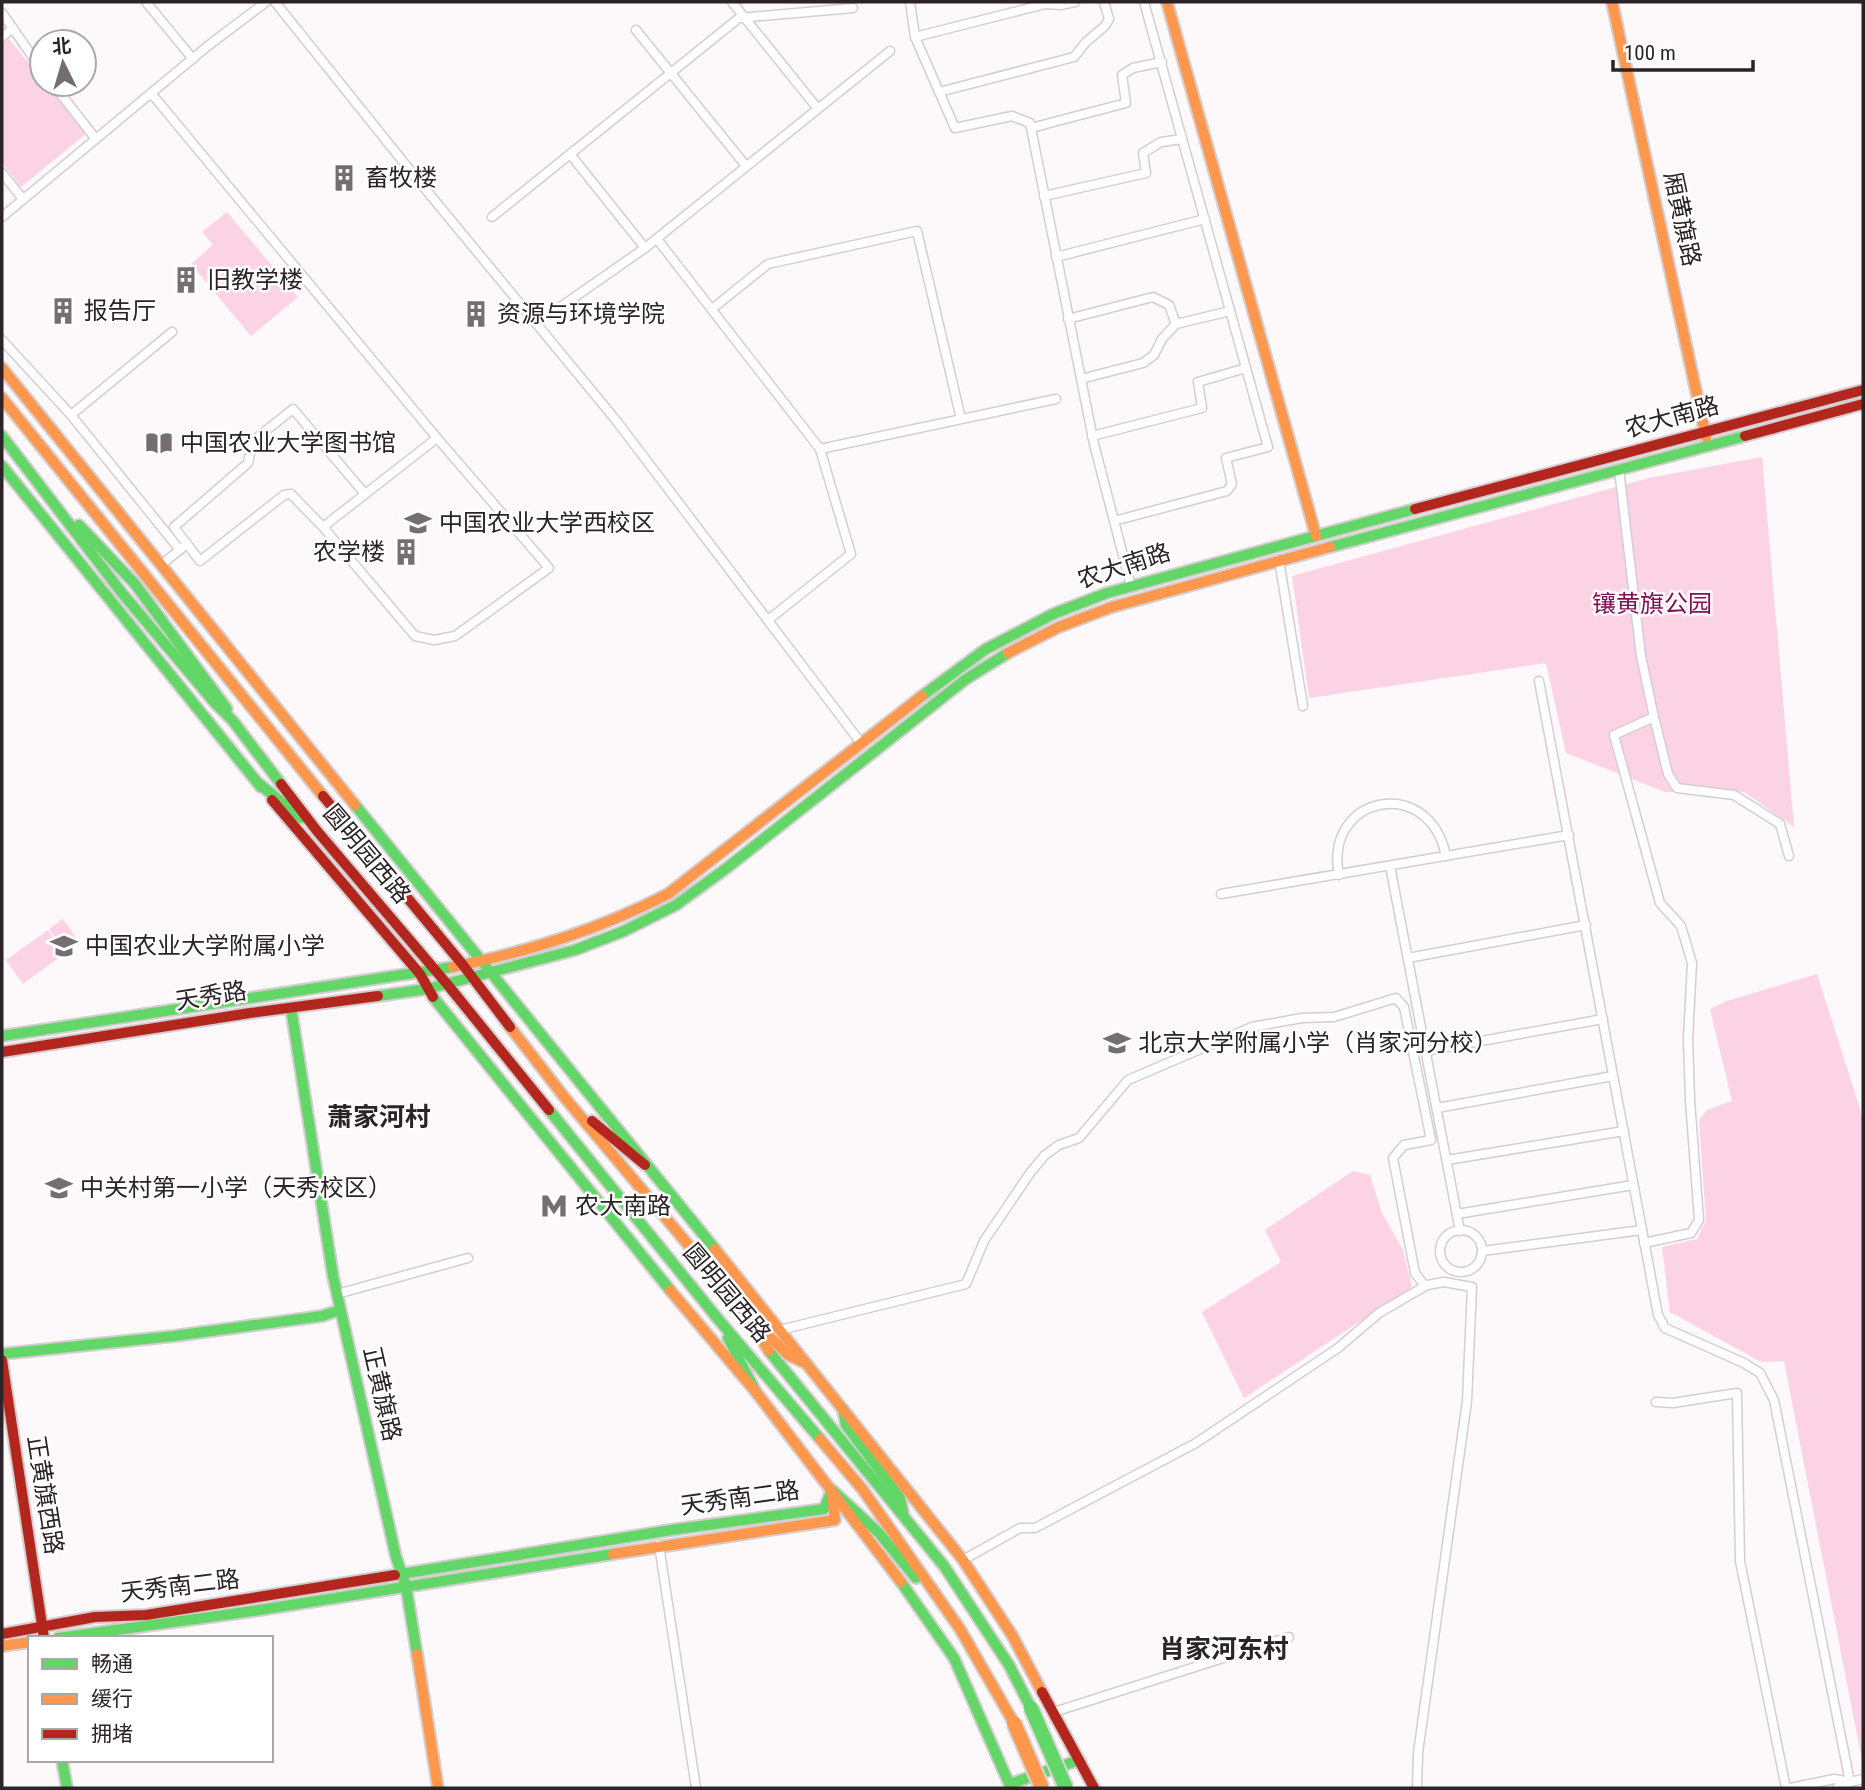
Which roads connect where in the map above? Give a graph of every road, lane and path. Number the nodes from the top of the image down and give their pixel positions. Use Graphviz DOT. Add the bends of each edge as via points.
graph roads {
  1 [pos="146,2"];
  2 [pos="265,2"];
  3 [pos="275,2"];
  4 [pos="732,2"];
  5 [pos="909,2"];
  6 [pos="1074,2"];
  7 [pos="1104,2"];
  8 [pos="1144,2"];
  9 [pos="1167,2"];
  10 [pos="1612,2"];
  11 [pos="853,8"];
  12 [pos="2,13"];
  13 [pos="745,18"];
  14 [pos="13,28"];
  15 [pos="636,30"];
  16 [pos="2,37"];
  17 [pos="915,37"];
  18 [pos="28,50"];
  19 [pos="890,51"];
  20 [pos="193,59"];
  21 [pos="1162,62"];
  22 [pos="671,73"];
  23 [pos="939,92"];
  24 [pos="151,93"];
  25 [pos="64,98"];
  26 [pos="818,109"];
  27 [pos="1031,128"];
  28 [pos="95,138"];
  29 [pos="1182,139"];
  30 [pos="570,154"];
  31 [pos="746,166"];
  32 [pos="2,173"];
  33 [pos="1044,196"];
  34 [pos="23,199"];
  35 [pos="2,217"];
  36 [pos="492,217"];
  37 [pos="1205,219"];
  38 [pos="657,239"];
  39 [pos="645,248"];
  40 [pos="1056,257"];
  41 [pos="559,308"];
  42 [pos="712,309"];
  43 [pos="1230,310"];
  44 [pos="1068,319"];
  45 [pos="1177,324"];
  46 [pos="172,332"];
  47 [pos="2,340"];
  48 [pos="2,368"];
  49 [pos="1246,368"];
  50 [pos="1081,379"];
  51 [pos="1863,390"];
  52 [pos="2,398"];
  53 [pos="1056,398"];
  54 [pos="1863,404"];
  55 [pos="71,415"];
  56 [pos="961,419"];
  57 [pos="2,436"];
  58 [pos="1092,436"];
  59 [pos="437,438"];
  60 [pos="1707,439"];
  61 [pos="820,449"];
  62 [pos="2,466"];
  63 [pos="1619,469"];
  64 [pos="365,494"];
  65 [pos="1114,521"];
  66 [pos="323,527"];
  67 [pos="1316,536"];
  68 [pos="183,547"];
  69 [pos="1279,561"];
  70 [pos="162,565"];
  71 [pos="1131,586"];
  72 [pos="768,620"];
  73 [pos="1539,681"];
  74 [pos="1303,706"];
  75 [pos="1654,717"];
  76 [pos="861,743"];
  77 [pos="258,783"];
  78 [pos="317,831"];
  79 [pos="1570,835"];
  80 [pos="1446,856"];
  81 [pos="1789,856"];
  82 [pos="1390,866"];
  83 [pos="1339,875"];
  84 [pos="1221,894"];
  85 [pos="1586,925"];
  86 [pos="1408,958"];
  87 [pos="463,965"];
  88 [pos="486,967"];
  89 [pos="437,971"];
  90 [pos="420,974"];
  91 [pos="472,978"];
  92 [pos="447,984"];
  93 [pos="427,989"];
  94 [pos="291,1008"];
  95 [pos="1603,1019"];
  96 [pos="2,1036"];
  97 [pos="1426,1051"];
  98 [pos="2,1052"];
  99 [pos="1614,1076"];
  100 [pos="565,1098"];
  101 [pos="1437,1108"];
  102 [pos="1624,1131"];
  103 [pos="1447,1160"];
  104 [pos="645,1165"];
  105 [pos="1633,1185"];
  106 [pos="1457,1214"];
  107 [pos="1642,1230"];
  108 [pos="1460,1231"];
  109 [pos="1644,1243"];
  110 [pos="1482,1251"];
  111 [pos="468,1258"];
  112 [pos="1468,1271"];
  113 [pos="1425,1286"];
  114 [pos="1472,1287"];
  115 [pos="337,1294"];
  116 [pos="340,1310"];
  117 [pos="743,1310"];
  118 [pos="718,1319"];
  119 [pos="780,1330"];
  120 [pos="2,1354"];
  121 [pos="2,1360"];
  122 [pos="803,1362"];
  123 [pos="756,1392"];
  124 [pos="1656,1402"];
  125 [pos="843,1409"];
  126 [pos="832,1490"];
  127 [pos="904,1516"];
  128 [pos="659,1545"];
  129 [pos="963,1560"];
  130 [pos="404,1580"];
  131 [pos="960,1629"];
  132 [pos="2,1634"];
  133 [pos="44,1636"];
  134 [pos="73,1636"];
  135 [pos="1289,1637"];
  136 [pos="28,1642"];
  137 [pos="2,1646"];
  138 [pos="1054,1712"];
  139 [pos="1079,1760"];
  140 [pos="62,1762"];
  141 [pos="1863,1779"];
  142 [pos="1850,1782"];
  143 [pos="1010,1786"];
  144 [pos="67,1788"];
  145 [pos="438,1788"];
  146 [pos="696,1788"];
  147 [pos="1042,1788"];
  148 [pos="1066,1788"];
  149 [pos="1094,1788"];
  150 [pos="1417,1788"];
  151 [pos="1788,1788"];
  152 [pos="1837,1788"];
  1 -- 20 [label="street"];
  2 -- 20 [label="street"];
  3 -- 72 [label="street" via="615,419"];
  4 -- 13 [label="street"];
  5 -- 17 [label="street"];
  6 -- 17 [label="street" via="1045,4"];
  7 -- 23 [label="street" via="1109,19 1074,57"];
  8 -- 21 [label="street"];
  9 -- 67 [label="main road"];
  10 -- 60 [label="main road, 厢黄旗路"];
  11 -- 13 [label="street"];
  12 -- 14 [label="street"];
  13 -- 22 [label="street" via="739,18"];
  13 -- 26 [label="street"];
  14 -- 16 [label="street"];
  14 -- 18 [label="street"];
  15 -- 22 [label="street"];
  17 -- 23 [label="street"];
  19 -- 26 [label="street"];
  20 -- 24 [label="street"];
  21 -- 27 [label="street" via="1122,75 1126,103"];
  21 -- 29 [label="street"];
  22 -- 30 [label="street"];
  22 -- 31 [label="street"];
  23 -- 27 [label="street" via="955,128 1013,117 1030,123"];
  24 -- 28 [label="street"];
  24 -- 59 [label="street"];
  25 -- 28 [label="street"];
  26 -- 31 [label="street"];
  27 -- 33 [label="street"];
  28 -- 34 [label="street"];
  29 -- 33 [label="street" via="1161,142 1143,153 1146,173"];
  29 -- 37 [label="street"];
  30 -- 36 [label="street"];
  30 -- 39 [label="street"];
  31 -- 38 [label="street"];
  32 -- 34 [label="street"];
  33 -- 40 [label="street"];
  34 -- 35 [label="street"];
  37 -- 40 [label="street"];
  37 -- 43 [label="street"];
  38 -- 39 [label="street"];
  38 -- 42 [label="street"];
  39 -- 41 [label="street"];
  40 -- 44 [label="street"];
  42 -- 56 [label="street" via="768,264 917,231"];
  42 -- 61 [label="street"];
  43 -- 45 [label="street"];
  43 -- 49 [label="street"];
  44 -- 45 [label="street" via="1153,297 1169,305"];
  44 -- 50 [label="street"];
  45 -- 50 [label="street" via="1143,363"];
  46 -- 55 [label="street"];
  47 -- 55 [label="street"];
  48 -- 70 [label="main road, 圆明园西路"];
  49 -- 58 [label="street" via="1198,382 1202,408"];
  49 -- 65 [label="street" via="1268,447 1226,458 1232,484 1227,491"];
  50 -- 58 [label="street"];
  51 -- 60 [label="main road, 农大南路"];
  52 -- 87 [label="main road, 圆明园西路"];
  53 -- 56 [label="street"];
  54 -- 60 [label="main road, 农大南路"];
  55 -- 68 [label="street"];
  56 -- 61 [label="street"];
  57 -- 78 [label="main road, 圆明园西路" via="60,509 135,584"];
  58 -- 65 [label="street"];
  59 -- 64 [label="street"];
  59 -- 66 [label="street" via="549,568 455,636 434,640 415,636"];
  60 -- 63 [label="main road, 农大南路"];
  60 -- 67 [label="main road, 农大南路"];
  61 -- 72 [label="street" via="850,554"];
  62 -- 77 [label="main road, 圆明园西路"];
  63 -- 69 [label="main road, 农大南路"];
  63 -- 75 [label="street" via="1641,656"];
  64 -- 66 [label="street"];
  64 -- 68 [label="street" via="293,409 253,441 248,463 174,527"];
  65 -- 71 [label="street"];
  66 -- 68 [label="street" via="291,494 284,495 200,561"];
  67 -- 71 [label="main road, 农大南路"];
  68 -- 70 [label="street"];
  69 -- 74 [label="street"];
  69 -- 88 [label="main road, 农大南路" via="1112,607 1025,643 966,679 676,905 576,950"];
  70 -- 88 [label="main road, 圆明园西路"];
  71 -- 76 [label="main road, 农大南路" via="1053,614 986,649"];
  72 -- 76 [label="street"];
  73 -- 79 [label="street"];
  75 -- 81 [label="street" via="1668,774 1677,788 1734,795 1780,824"];
  75 -- 109 [label="street" via="1614,734 1660,903 1681,926 1692,963 1689,1051 1699,1220 1690,1233"];
  76 -- 88 [label="main road, 农大南路" via="668,894 619,919"];
  77 -- 78 [label="main road"];
  77 -- 90 [label="main road, 圆明园西路"];
  78 -- 89 [label="main road, 圆明园西路"];
  79 -- 80 [label="street"];
  79 -- 85 [label="street"];
  80 -- 82 [label="street"];
  80 -- 83 [label="street" via="1430,820 1416,809 1382,804 1351,820 1337,851"];
  82 -- 83 [label="street"];
  82 -- 86 [label="street"];
  83 -- 84 [label="street"];
  85 -- 86 [label="street"];
  85 -- 95 [label="street"];
  86 -- 97 [label="street"];
  87 -- 88 [label="main road, 天秀路"];
  87 -- 89 [label="main road, 天秀路"];
  87 -- 91 [label="main road, 圆明园西路"];
  88 -- 91 [label="main road, 天秀路"];
  88 -- 104 [label="main road, 圆明园西路"];
  89 -- 90 [label="main road, 天秀路"];
  89 -- 92 [label="main road, 圆明园西路"];
  90 -- 93 [label="main road, 圆明园西路"];
  90 -- 96 [label="main road, 天秀路"];
  91 -- 92 [label="main road, 天秀路"];
  91 -- 100 [label="main road, 圆明园西路"];
  92 -- 93 [label="main road, 天秀路"];
  92 -- 118 [label="main road, 圆明园西路"];
  93 -- 94 [label="main road, 天秀路"];
  93 -- 123 [label="main road, 圆明园西路"];
  94 -- 98 [label="main road, 天秀路"];
  94 -- 115 [label="main road, 正黄旗路"];
  95 -- 97 [label="street"];
  95 -- 99 [label="street"];
  97 -- 101 [label="street"];
  99 -- 101 [label="street"];
  99 -- 102 [label="street"];
  100 -- 104 [label="main road"];
  100 -- 117 [label="main road, 圆明园西路"];
  101 -- 103 [label="street"];
  102 -- 103 [label="street"];
  102 -- 105 [label="street"];
  103 -- 106 [label="street"];
  104 -- 119 [label="main road, 圆明园西路"];
  105 -- 106 [label="street"];
  105 -- 107 [label="street"];
  106 -- 108 [label="street"];
  107 -- 109 [label="street"];
  107 -- 110 [label="street"];
  108 -- 110 [label="street" via="1473,1234"];
  108 -- 112 [label="street" via="1448,1235 1441,1254 1453,1271"];
  109 -- 142 [label="street" via="1658,1315 1665,1328 1760,1373 1774,1400"];
  110 -- 112 [label="street" via="1479,1263"];
  111 -- 115 [label="street"];
  112 -- 114 [label="street"];
  113 -- 114 [label="street" via="1444,1282"];
  113 -- 119 [label="street" via="1415,1273 1394,1158 1404,1145 1431,1140 1404,1007 1396,998 1334,1017 1252,1027 1128,1080 1079,1138 1059,1145 1030,1173 984,1241 967,1284"];
  113 -- 129 [label="street" via="1379,1313 1338,1348 1196,1443 1035,1528 1020,1528"];
  114 -- 150 [label="street" via="1467,1401"];
  115 -- 116 [label="main road, 正黄旗路"];
  116 -- 120 [label="main road" via="174,1336"];
  116 -- 130 [label="main road, 正黄旗路"];
  117 -- 122 [label="main road" via="788,1355"];
  117 -- 127 [label="main road, 圆明园西路" via="771,1354"];
  118 -- 123 [label="main road"];
  118 -- 131 [label="main road, 圆明园西路" via="863,1490"];
  119 -- 122 [label="main road, 圆明园西路"];
  121 -- 133 [label="main road, 正黄旗西路"];
  122 -- 125 [label="main road, 圆明园西路"];
  123 -- 126 [label="main road, 圆明园西路"];
  124 -- 151 [label="street" via="1737,1393 1740,1561"];
  125 -- 127 [label="main road" via="846,1425 900,1497"];
  125 -- 129 [label="main road, 圆明园西路"];
  126 -- 128 [label="main road, 天秀南二路" via="835,1520"];
  126 -- 130 [label="main road, 天秀南二路" via="824,1509 671,1530"];
  126 -- 131 [label="main road" via="879,1533"];
  126 -- 143 [label="main road, 圆明园西路" via="954,1658"];
  127 -- 148 [label="main road, 圆明园西路, bridge" via="1009,1665"];
  128 -- 130 [label="main road, 天秀南二路"];
  128 -- 146 [label="street"];
  129 -- 138 [label="main road, 圆明园西路" via="1012,1635"];
  130 -- 132 [label="main road, 天秀南二路" via="146,1615 95,1617"];
  130 -- 134 [label="main road, 天秀南二路"];
  130 -- 145 [label="main road, 正黄旗路"];
  131 -- 147 [label="main road, 圆明园西路, bridge" via="1014,1723"];
  135 -- 138 [label="street"];
  136 -- 137 [label="main road"];
  138 -- 139 [label="main road, 圆明园西路"];
  139 -- 143 [label="main road"];
  139 -- 149 [label="main road, 圆明园西路"];
  140 -- 144 [label="main road"];
  141 -- 142 [label="street"];
  142 -- 151 [label="street" via="1834,1779"];
  142 -- 152 [label="street"];
}
